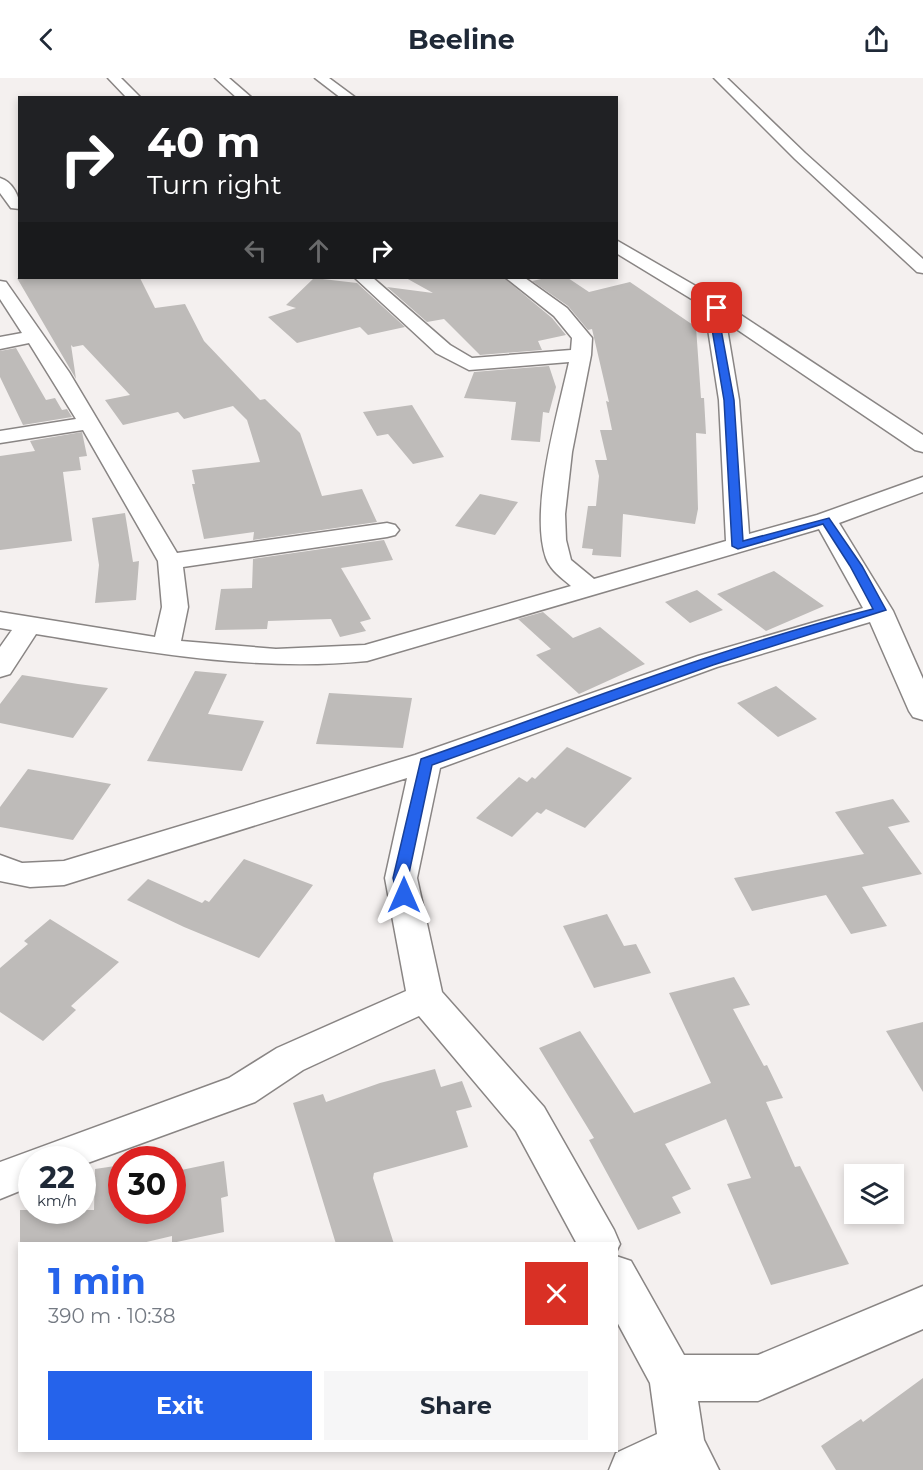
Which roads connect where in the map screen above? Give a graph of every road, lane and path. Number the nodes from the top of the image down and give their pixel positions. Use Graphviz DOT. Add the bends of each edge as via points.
graph roads {
  1 [pos="114,78"];
  2 [pos="221,78"];
  3 [pos="321,78"];
  4 [pos="720,78"];
  5 [pos="133,96"];
  6 [pos="244,96"];
  7 [pos="347,96"];
  8 [pos="0,183"];
  9 [pos="18,205"];
  10 [pos="0,209"];
  11 [pos="618,245"];
  12 [pos="923,268"];
  13 [pos="364,279"];
  14 [pos="515,279"];
  15 [pos="0,286"];
  16 [pos="717,308"];
  17 [pos="33,336"];
  18 [pos="0,343"];
  19 [pos="581,355"];
  20 [pos="89,423"];
  21 [pos="0,437"];
  22 [pos="923,445"];
  23 [pos="923,484"];
  24 [pos="825,520"];
  25 [pos="387,530"];
  26 [pos="738,546"];
  27 [pos="170,561"];
  28 [pos="589,588"];
  29 [pos="880,610"];
  30 [pos="0,620"];
  31 [pos="28,625"];
  32 [pos="167,646"];
  33 [pos="0,668"];
  34 [pos="923,711"];
  35 [pos="426,762"];
  36 [pos="0,867"];
  37 [pos="425,998"];
  38 [pos="87,1146"];
  39 [pos="18,1173"];
  40 [pos="0,1181"];
  41 [pos="598,1242"];
  42 [pos="618,1280"];
  43 [pos="923,1307"];
  44 [pos="672,1378"];
  45 [pos="688,1458"];
  46 [pos="633,1470"];
  1 -- 5 [label="street"];
  2 -- 6 [label="street"];
  3 -- 7 [label="street"];
  4 -- 12 [label="street"];
  8 -- 9 [label="street"];
  9 -- 10 [label="street"];
  11 -- 16 [label="street"];
  13 -- 19 [label="street" via="443,349 469,364"];
  14 -- 19 [label="street" via="575,325 582,338"];
  15 -- 17 [label="street"];
  16 -- 22 [label="street"];
  16 -- 26 [label="street" via="729,400"];
  17 -- 18 [label="street"];
  17 -- 20 [label="street"];
  19 -- 28 [label="street" via="557,483 553,539 560,562"];
  20 -- 21 [label="street"];
  20 -- 27 [label="street"];
  23 -- 24 [label="street"];
  24 -- 26 [label="street"];
  24 -- 29 [label="street"];
  25 -- 27 [label="street"];
  26 -- 28 [label="street"];
  27 -- 32 [label="street" via="175,607"];
  28 -- 32 [label="street" via="400,646 340,657 265,659"];
  29 -- 34 [label="street"];
  29 -- 35 [label="street" via="820,625 708,662"];
  30 -- 31 [label="street"];
  31 -- 32 [label="street"];
  31 -- 33 [label="street"];
  35 -- 36 [label="street" via="64,873 8,873"];
  35 -- 37 [label="street" via="401,878"];
  37 -- 38 [label="street" via="290,1059 242,1090"];
  37 -- 41 [label="street" via="530,1119"];
  39 -- 40 [label="street"];
  42 -- 44 [label="street"];
  43 -- 44 [label="street" via="758,1378"];
  44 -- 45 [label="street"];
  45 -- 46 [label="street"];
}
